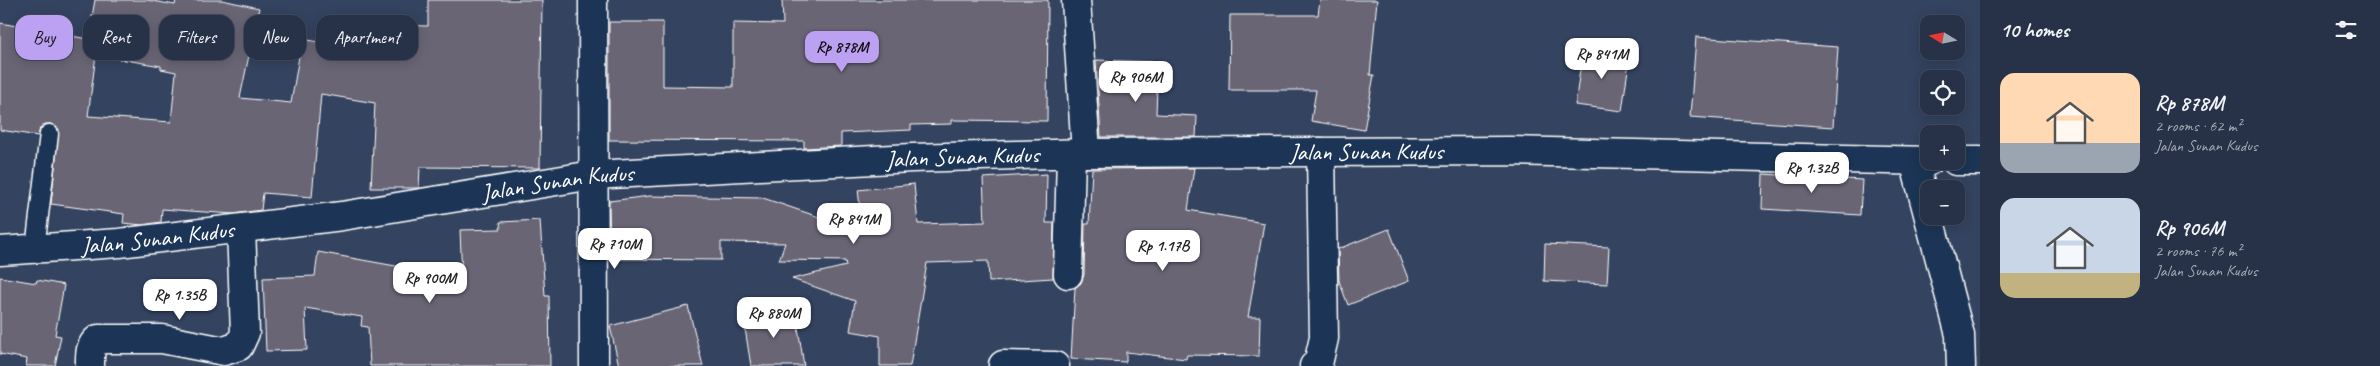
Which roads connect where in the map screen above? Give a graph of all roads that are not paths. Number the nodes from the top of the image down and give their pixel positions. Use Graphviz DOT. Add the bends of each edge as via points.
graph roads {
  1 [pos="593,0"];
  2 [pos="1076,0"];
  3 [pos="48,134"];
  4 [pos="1321,152"];
  5 [pos="1078,153"];
  6 [pos="1920,161"];
  7 [pos="1965,161"];
  8 [pos="1980,161"];
  9 [pos="1923,170"];
  10 [pos="594,175"];
  11 [pos="241,228"];
  12 [pos="35,248"];
  13 [pos="0,251"];
  14 [pos="1068,274"];
  15 [pos="1003,364"];
  16 [pos="90,366"];
  17 [pos="594,366"];
  18 [pos="1055,366"];
  19 [pos="1314,366"];
  20 [pos="1961,366"];
  1 -- 10 [label="street"];
  2 -- 5 [label="street"];
  3 -- 12 [label="lane"];
  4 -- 5 [label="street, Jalan Sunan Kudus"];
  4 -- 6 [label="street, Jalan Sunan Kudus" via="1510,152"];
  4 -- 19 [label="street" via="1324,338 1318,364"];
  5 -- 10 [label="street, Jalan Sunan Kudus" via="912,158"];
  5 -- 14 [label="street"];
  7 -- 8 [label="street"];
  9 -- 20 [label="street" via="1960,335"];
  10 -- 11 [label="street, Jalan Sunan Kudus" via="342,216"];
  10 -- 17 [label="street"];
  11 -- 12 [label="street, Jalan Sunan Kudus" via="119,243"];
  11 -- 16 [label="street" via="244,333 239,346 224,351 162,339 98,339 90,350"];
  12 -- 13 [label="street, Jalan Sunan Kudus"];
  15 -- 18 [label="street"];
}
